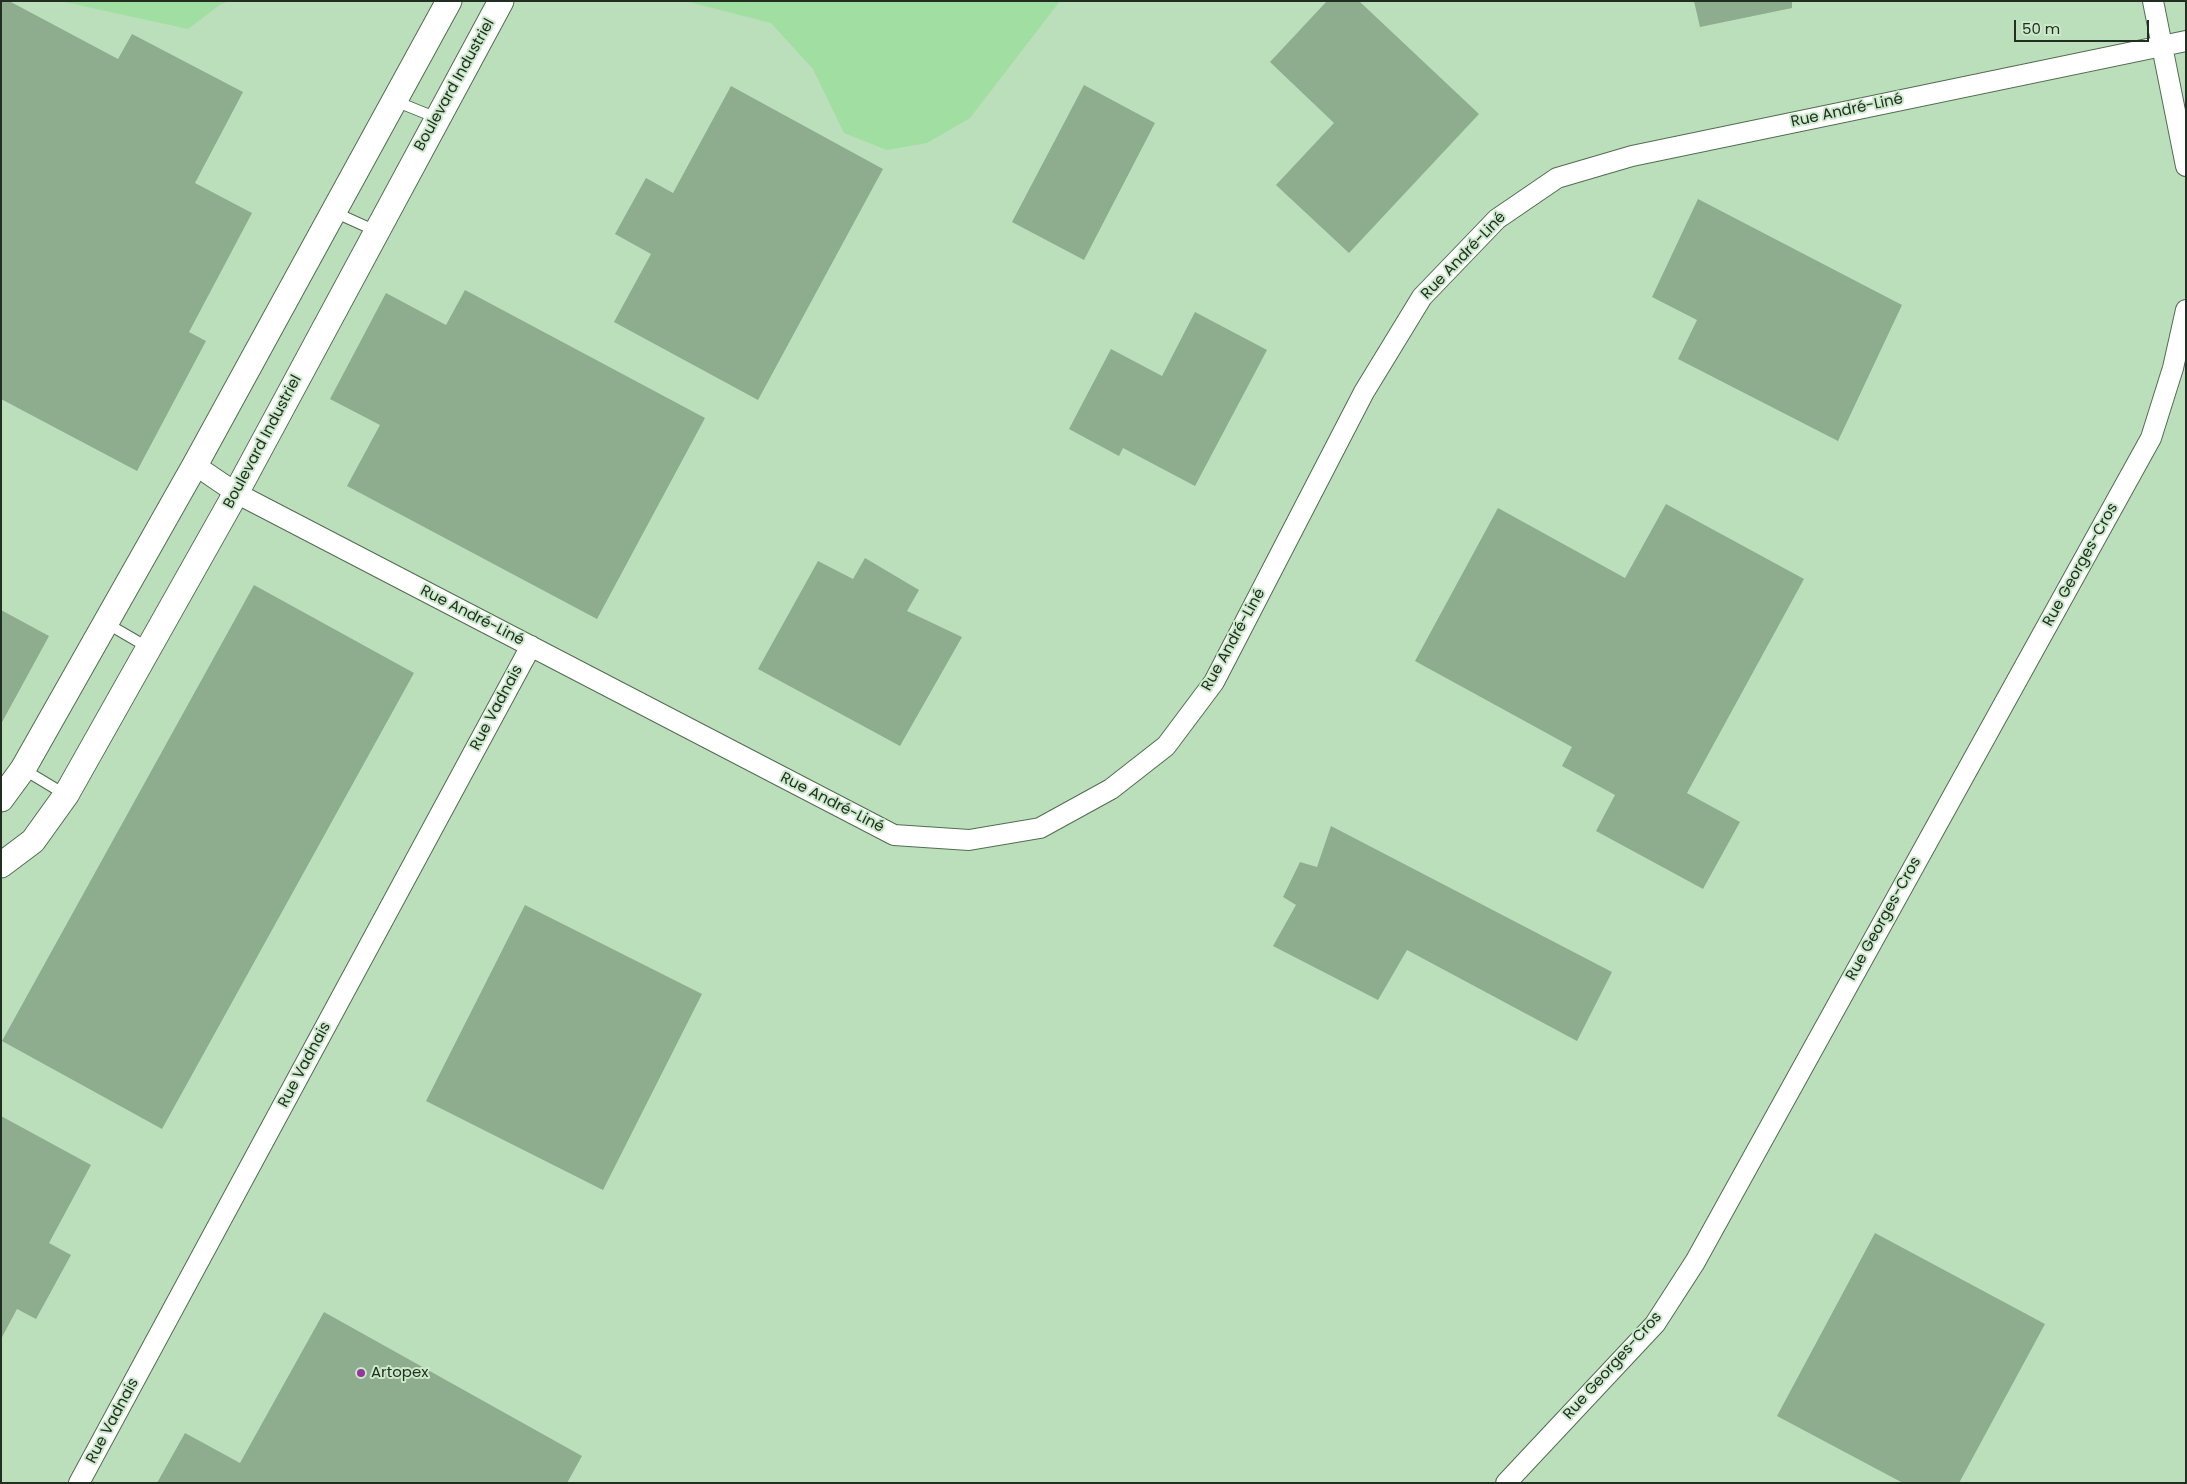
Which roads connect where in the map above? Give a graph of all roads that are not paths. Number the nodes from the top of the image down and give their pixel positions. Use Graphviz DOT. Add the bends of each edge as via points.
graph roads {
  1 [pos="449,1"];
  2 [pos="501,1"];
  3 [pos="2153,1"];
  4 [pos="2186,40"];
  5 [pos="2163,46"];
  6 [pos="395,101"];
  7 [pos="438,118"];
  8 [pos="2186,166"];
  9 [pos="334,212"];
  10 [pos="376,231"];
  11 [pos="2186,310"];
  12 [pos="195,465"];
  13 [pos="236,493"];
  14 [pos="106,622"];
  15 [pos="531,646"];
  16 [pos="148,648"];
  17 [pos="23,769"];
  18 [pos="66,795"];
  19 [pos="1,799"];
  20 [pos="1,865"];
  21 [pos="79,1483"];
  22 [pos="1506,1483"];
  1 -- 6 [label="street"];
  2 -- 7 [label="street, Boulevard Industriel"];
  3 -- 5 [label="street"];
  4 -- 5 [label="street, Rue André-Liné"];
  5 -- 8 [label="street"];
  5 -- 15 [label="street, Rue André-Liné" via="1632,156 1557,178 1497,219 1422,297 1364,392 1214,682 1166,746 1111,790 1040,828 969,840 894,836"];
  6 -- 7 [label="lane"];
  6 -- 9 [label="street"];
  7 -- 10 [label="street, Boulevard Industriel"];
  9 -- 10 [label="lane"];
  9 -- 12 [label="street"];
  10 -- 13 [label="street, Boulevard Industriel"];
  11 -- 22 [label="street, Rue Georges-Cros" via="2173,368 2151,438 1695,1262 1655,1324"];
  12 -- 13 [label="street, Rue André-Liné"];
  12 -- 14 [label="street"];
  13 -- 15 [label="street, Rue André-Liné"];
  13 -- 16 [label="street, Boulevard Industriel"];
  14 -- 16 [label="lane"];
  14 -- 17 [label="street"];
  15 -- 21 [label="street, Rue Vadnais"];
  16 -- 18 [label="street, Boulevard Industriel"];
  17 -- 18 [label="lane"];
  17 -- 19 [label="street"];
  18 -- 20 [label="street, Boulevard Industriel" via="33,841"];
}
